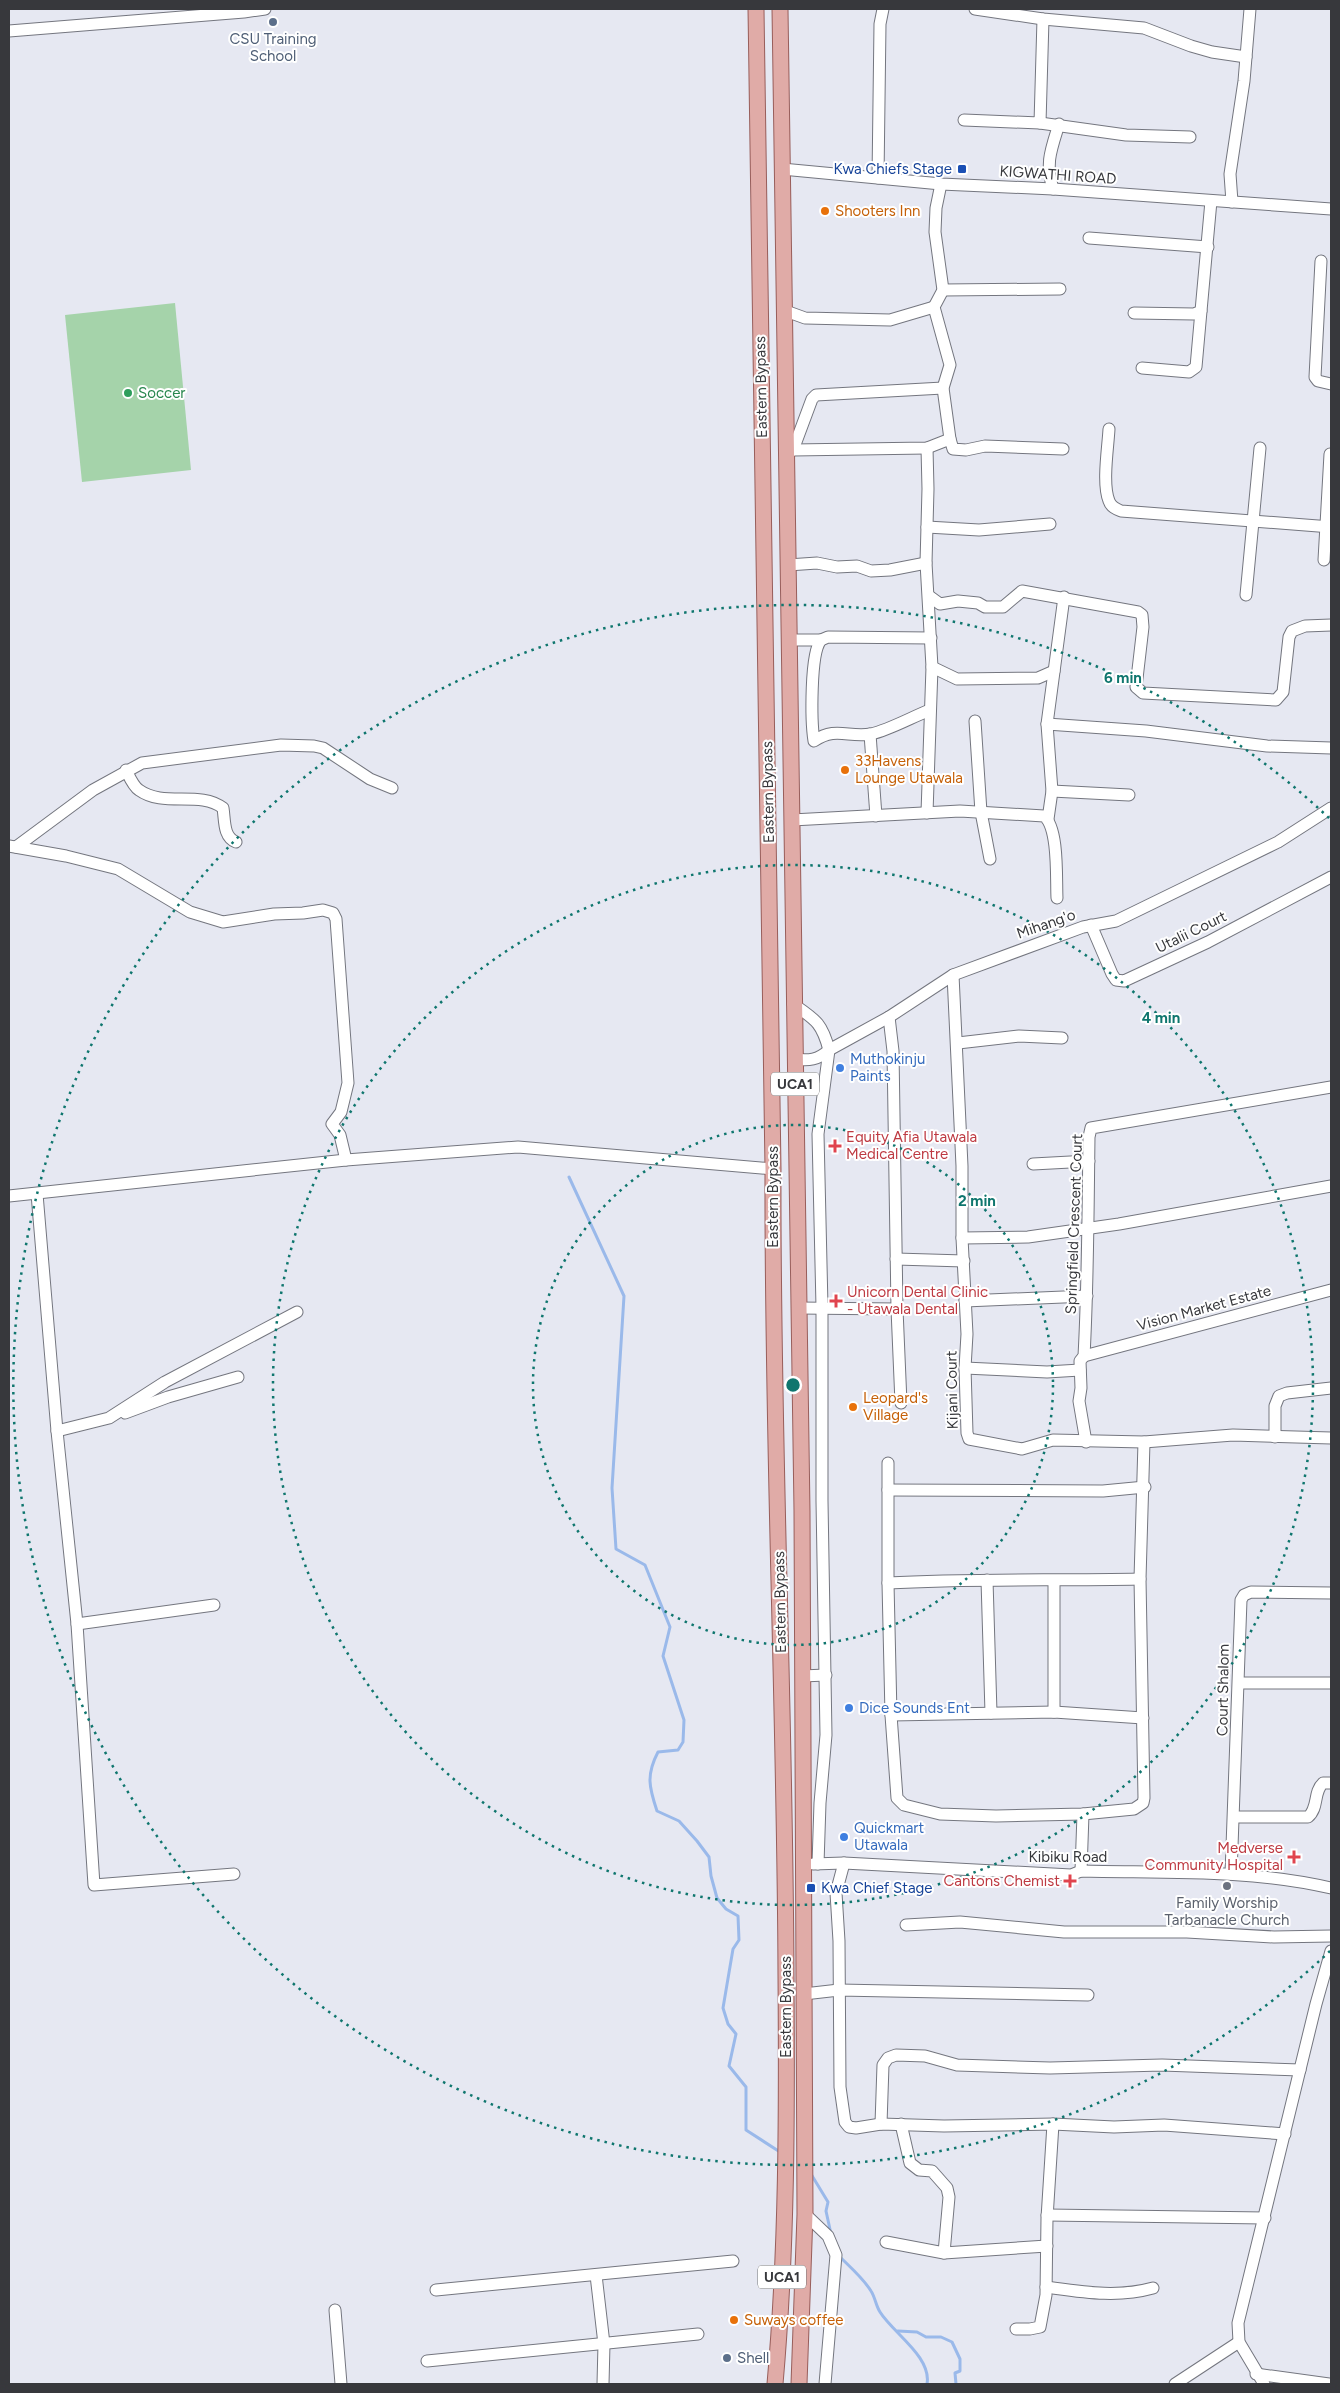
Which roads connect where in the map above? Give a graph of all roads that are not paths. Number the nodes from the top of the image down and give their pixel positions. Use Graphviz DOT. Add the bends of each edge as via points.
graph roads {
  1 [pos="265,9"];
  2 [pos="756,9"];
  3 [pos="780,9"];
  4 [pos="883,9"];
  5 [pos="975,9"];
  6 [pos="1250,9"];
  7 [pos="1043,19"];
  8 [pos="9,31"];
  9 [pos="1246,57"];
  10 [pos="964,120"];
  11 [pos="1040,123"];
  12 [pos="1059,124"];
  13 [pos="1190,136"];
  14 [pos="782,169"];
  15 [pos="878,178"];
  16 [pos="941,184"];
  17 [pos="1053,189"];
  18 [pos="1211,201"];
  19 [pos="1232,202"];
  20 [pos="1331,209"];
  21 [pos="1089,238"];
  22 [pos="1208,247"];
  23 [pos="1321,261"];
  24 [pos="1060,289"];
  25 [pos="942,290"];
  26 [pos="934,307"];
  27 [pos="783,310"];
  28 [pos="1201,311"];
  29 [pos="1134,313"];
  30 [pos="1142,368"];
  31 [pos="1331,384"];
  32 [pos="943,388"];
  33 [pos="1109,429"];
  34 [pos="950,439"];
  35 [pos="789,445"];
  36 [pos="927,448"];
  37 [pos="1260,448"];
  38 [pos="1063,449"];
  39 [pos="1330,454"];
  40 [pos="1251,521"];
  41 [pos="1050,524"];
  42 [pos="927,527"];
  43 [pos="1329,527"];
  44 [pos="1324,560"];
  45 [pos="926,563"];
  46 [pos="788,565"];
  47 [pos="1246,595"];
  48 [pos="929,596"];
  49 [pos="1064,597"];
  50 [pos="1331,625"];
  51 [pos="930,638"];
  52 [pos="789,640"];
  53 [pos="821,640"];
  54 [pos="932,668"];
  55 [pos="1054,672"];
  56 [pos="930,710"];
  57 [pos="974,721"];
  58 [pos="1047,724"];
  59 [pos="870,734"];
  60 [pos="1331,748"];
  61 [pos="126,770"];
  62 [pos="392,788"];
  63 [pos="1052,790"];
  64 [pos="1129,795"];
  65 [pos="1331,808"];
  66 [pos="981,812"];
  67 [pos="927,813"];
  68 [pos="876,816"];
  69 [pos="792,820"];
  70 [pos="1048,820"];
  71 [pos="236,842"];
  72 [pos="12,846"];
  73 [pos="990,859"];
  74 [pos="1331,877"];
  75 [pos="1056,898"];
  76 [pos="1091,925"];
  77 [pos="953,975"];
  78 [pos="794,1004"];
  79 [pos="889,1017"];
  80 [pos="1062,1038"];
  81 [pos="958,1043"];
  82 [pos="830,1050"];
  83 [pos="794,1059"];
  84 [pos="1331,1087"];
  85 [pos="795,1134"];
  86 [pos="818,1134"];
  87 [pos="346,1160"];
  88 [pos="1089,1161"];
  89 [pos="1033,1164"];
  90 [pos="773,1169"];
  91 [pos="1331,1186"];
  92 [pos="37,1194"];
  93 [pos="9,1196"];
  94 [pos="1086,1228"];
  95 [pos="962,1238"];
  96 [pos="896,1259"];
  97 [pos="964,1261"];
  98 [pos="1331,1290"];
  99 [pos="1087,1296"];
  100 [pos="965,1301"];
  101 [pos="822,1307"];
  102 [pos="798,1308"];
  103 [pos="897,1309"];
  104 [pos="297,1312"];
  105 [pos="1084,1356"];
  106 [pos="965,1368"];
  107 [pos="1080,1370"];
  108 [pos="238,1378"];
  109 [pos="1331,1388"];
  110 [pos="901,1403"];
  111 [pos="108,1418"];
  112 [pos="57,1431"];
  113 [pos="1275,1437"];
  114 [pos="822,1438"];
  115 [pos="1331,1438"];
  116 [pos="800,1439"];
  117 [pos="1086,1442"];
  118 [pos="1144,1442"];
  119 [pos="888,1463"];
  120 [pos="1145,1487"];
  121 [pos="888,1490"];
  122 [pos="802,1511"];
  123 [pos="778,1512"];
  124 [pos="1140,1579"];
  125 [pos="987,1580"];
  126 [pos="1054,1581"];
  127 [pos="888,1583"];
  128 [pos="1331,1593"];
  129 [pos="214,1605"];
  130 [pos="77,1624"];
  131 [pos="826,1675"];
  132 [pos="802,1676"];
  133 [pos="1239,1683"];
  134 [pos="1331,1683"];
  135 [pos="1054,1712"];
  136 [pos="991,1713"];
  137 [pos="891,1715"];
  138 [pos="1143,1718"];
  139 [pos="1331,1783"];
  140 [pos="1083,1814"];
  141 [pos="1234,1817"];
  142 [pos="844,1863"];
  143 [pos="811,1864"];
  144 [pos="1081,1871"];
  145 [pos="234,1874"];
  146 [pos="1232,1874"];
  147 [pos="1331,1888"];
  148 [pos="906,1925"];
  149 [pos="1331,1936"];
  150 [pos="1331,1951"];
  151 [pos="839,1990"];
  152 [pos="804,1994"];
  153 [pos="1088,1995"];
  154 [pos="1300,2070"];
  155 [pos="881,2124"];
  156 [pos="901,2124"];
  157 [pos="1053,2124"];
  158 [pos="1285,2134"];
  159 [pos="805,2214"];
  160 [pos="1047,2215"];
  161 [pos="1265,2218"];
  162 [pos="886,2242"];
  163 [pos="1047,2246"];
  164 [pos="944,2253"];
  165 [pos="734,2261"];
  166 [pos="596,2275"];
  167 [pos="1046,2287"];
  168 [pos="1153,2288"];
  169 [pos="436,2290"];
  170 [pos="336,2310"];
  171 [pos="1016,2329"];
  172 [pos="698,2334"];
  173 [pos="1239,2342"];
  174 [pos="604,2344"];
  175 [pos="427,2361"];
  176 [pos="1256,2374"];
  177 [pos="341,2384"];
  178 [pos="603,2384"];
  179 [pos="775,2384"];
  180 [pos="799,2384"];
  181 [pos="825,2384"];
  182 [pos="1175,2384"];
  183 [pos="1264,2384"];
  184 [pos="1329,2384"];
  1 -- 8 [label="street"];
  2 -- 90 [label="main road, Eastern Bypass / UCA1"];
  3 -- 14 [label="main road, Eastern Bypass / UCA1"];
  4 -- 15 [label="street" via="880,24"];
  5 -- 7 [label="street"];
  6 -- 9 [label="street"];
  7 -- 9 [label="street" via="1144,28 1212,52"];
  7 -- 11 [label="street"];
  9 -- 19 [label="street" via="1230,174"];
  10 -- 11 [label="street"];
  11 -- 12 [label="street"];
  12 -- 13 [label="street" via="1126,135"];
  12 -- 17 [label="street" via="1049,156 1048,173"];
  14 -- 15 [label="street, KIGWATHI ROAD"];
  14 -- 27 [label="main road, Eastern Bypass / UCA1"];
  15 -- 16 [label="street, KIGWATHI ROAD"];
  16 -- 17 [label="street, KIGWATHI ROAD"];
  16 -- 25 [label="street" via="935,232"];
  17 -- 18 [label="street, KIGWATHI ROAD"];
  18 -- 19 [label="street, KIGWATHI ROAD"];
  18 -- 22 [label="street"];
  19 -- 20 [label="street, KIGWATHI ROAD"];
  21 -- 22 [label="street"];
  22 -- 28 [label="street"];
  23 -- 31 [label="street" via="1315,377"];
  24 -- 25 [label="street"];
  25 -- 26 [label="street"];
  26 -- 27 [label="street" via="890,320 805,318"];
  26 -- 32 [label="street" via="950,365"];
  27 -- 35 [label="main road, Eastern Bypass / UCA1"];
  28 -- 29 [label="street" via="1194,314"];
  28 -- 30 [label="street" via="1196,367 1189,372"];
  32 -- 34 [label="street"];
  32 -- 35 [label="street" via="816,395"];
  33 -- 40 [label="street" via="1107,485 1113,508"];
  34 -- 36 [label="street"];
  34 -- 38 [label="street" via="953,449 985,446"];
  35 -- 36 [label="street"];
  35 -- 46 [label="main road, Eastern Bypass / UCA1"];
  36 -- 42 [label="street"];
  37 -- 40 [label="street"];
  39 -- 43 [label="street"];
  40 -- 43 [label="street"];
  40 -- 47 [label="street"];
  41 -- 42 [label="street" via="979,530"];
  42 -- 45 [label="street"];
  43 -- 44 [label="street"];
  45 -- 46 [label="street" via="871,571 856,566"];
  45 -- 48 [label="street"];
  46 -- 52 [label="main road, Eastern Bypass / UCA1"];
  48 -- 49 [label="street" via="940,604 958,601 1003,607 1022,591"];
  48 -- 51 [label="street"];
  49 -- 50 [label="street" via="1142,615 1136,687 1142,693 1276,700 1282,692 1292,631 1305,626"];
  49 -- 55 [label="street"];
  51 -- 53 [label="street" via="828,637"];
  51 -- 54 [label="street"];
  52 -- 53 [label="street"];
  52 -- 69 [label="main road, Eastern Bypass / UCA1"];
  53 -- 59 [label="street" via="815,652 811,724 814,741 833,732"];
  54 -- 55 [label="street" via="957,679 1038,678"];
  54 -- 56 [label="street"];
  55 -- 58 [label="street"];
  56 -- 59 [label="street"];
  56 -- 67 [label="street"];
  57 -- 66 [label="street"];
  58 -- 60 [label="street" via="1146,731 1267,746"];
  58 -- 63 [label="street"];
  59 -- 68 [label="street"];
  61 -- 62 [label="street" via="152,762 281,745 314,746 324,748 370,779"];
  61 -- 71 [label="street" via="139,790 163,798 217,803 223,808 230,840"];
  61 -- 72 [label="street"];
  63 -- 64 [label="street"];
  63 -- 70 [label="street"];
  65 -- 76 [label="street, Mihang'o" via="1278,842 1142,909 1116,921"];
  66 -- 67 [label="street"];
  66 -- 70 [label="street" via="1037,815"];
  66 -- 73 [label="street"];
  67 -- 68 [label="street"];
  68 -- 69 [label="street"];
  69 -- 78 [label="main road, Eastern Bypass / UCA1"];
  70 -- 75 [label="street" via="1056,860"];
  72 -- 87 [label="street" via="118,869 190,912 223,922 274,914 323,910 333,913 348,1083 341,1112 332,1124 343,1144"];
  74 -- 76 [label="street, Utalii Court" via="1208,942 1124,981 1116,980 1112,974"];
  76 -- 77 [label="street, Mihang'o"];
  77 -- 79 [label="street, Mihang'o"];
  77 -- 81 [label="street, Kijani Court"];
  78 -- 82 [label="street" via="824,1029"];
  78 -- 83 [label="main road, Eastern Bypass / UCA1"];
  79 -- 82 [label="street, Mihang'o"];
  79 -- 96 [label="street" via="893,1051"];
  80 -- 81 [label="street" via="1019,1036"];
  81 -- 95 [label="street, Kijani Court"];
  82 -- 83 [label="street, Mihang'o" via="820,1058"];
  82 -- 86 [label="street"];
  83 -- 85 [label="main road, Eastern Bypass / UCA1"];
  84 -- 88 [label="street, Springfield Crescent Court" via="1094,1126 1090,1132"];
  85 -- 86 [label="street"];
  85 -- 102 [label="main road, Eastern Bypass / UCA1"];
  86 -- 101 [label="street"];
  87 -- 90 [label="street" via="518,1147"];
  87 -- 92 [label="street"];
  88 -- 89 [label="street"];
  88 -- 94 [label="street, Springfield Crescent Court"];
  90 -- 123 [label="main road, Eastern Bypass / UCA1"];
  91 -- 94 [label="street"];
  92 -- 93 [label="street"];
  92 -- 112 [label="street"];
  94 -- 95 [label="street" via="1028,1237"];
  94 -- 99 [label="street, Springfield Crescent Court"];
  95 -- 97 [label="street, Kijani Court"];
  96 -- 97 [label="street"];
  96 -- 103 [label="street"];
  97 -- 100 [label="street, Kijani Court"];
  98 -- 105 [label="street, Vision Market Estate"];
  99 -- 100 [label="street"];
  99 -- 105 [label="street, Springfield Crescent Court"];
  100 -- 106 [label="street, Kijani Court"];
  101 -- 102 [label="street"];
  101 -- 103 [label="street"];
  101 -- 114 [label="street"];
  102 -- 116 [label="main road, Eastern Bypass / UCA1"];
  103 -- 110 [label="street"];
  104 -- 111 [label="street" via="165,1382"];
  105 -- 107 [label="street, Springfield Crescent Court" via="1080,1360"];
  106 -- 107 [label="street" via="1047,1372"];
  106 -- 117 [label="street, Kijani Court" via="969,1439 1022,1449 1053,1440"];
  107 -- 117 [label="street, Springfield Crescent Court" via="1079,1401"];
  108 -- 111 [label="street"];
  109 -- 113 [label="street" via="1280,1396 1275,1406"];
  111 -- 112 [label="street"];
  112 -- 130 [label="street"];
  113 -- 115 [label="street, Kijani Court"];
  113 -- 118 [label="street, Kijani Court" via="1233,1435"];
  114 -- 116 [label="street"];
  114 -- 131 [label="street"];
  116 -- 122 [label="main road, Eastern Bypass / UCA1"];
  117 -- 118 [label="street, Kijani Court"];
  118 -- 120 [label="street"];
  119 -- 121 [label="street"];
  120 -- 121 [label="street" via="1103,1491"];
  120 -- 124 [label="street"];
  121 -- 127 [label="street"];
  122 -- 123 [label="main road"];
  122 -- 132 [label="main road, Eastern Bypass / UCA1"];
  123 -- 179 [label="main road, Eastern Bypass / UCA1" via="786,1840 787,2154"];
  124 -- 126 [label="street"];
  124 -- 138 [label="street"];
  125 -- 126 [label="street"];
  125 -- 127 [label="street"];
  125 -- 136 [label="street"];
  126 -- 135 [label="street"];
  127 -- 137 [label="street"];
  128 -- 133 [label="street, Court Shalom" via="1251,1592 1244,1595 1240,1606"];
  129 -- 130 [label="street"];
  130 -- 145 [label="street" via="94,1885"];
  131 -- 132 [label="street"];
  131 -- 143 [label="street" via="826,1735"];
  132 -- 143 [label="main road, Eastern Bypass / UCA1"];
  133 -- 134 [label="street"];
  133 -- 141 [label="street, Court Shalom"];
  135 -- 136 [label="street"];
  135 -- 138 [label="street"];
  136 -- 137 [label="street"];
  137 -- 140 [label="street" via="895,1792 904,1805 940,1814"];
  138 -- 140 [label="street" via="1143,1803 1134,1809"];
  139 -- 141 [label="street" via="1320,1786 1315,1808 1308,1817"];
  140 -- 144 [label="street"];
  141 -- 146 [label="street, Court Shalom"];
  142 -- 143 [label="street, Kibiku Road"];
  142 -- 144 [label="street, Kibiku Road" via="1071,1875"];
  142 -- 151 [label="street" via="836,1893"];
  143 -- 152 [label="main road, Eastern Bypass / UCA1"];
  144 -- 146 [label="street, Kibiku Road"];
  146 -- 147 [label="street, Kibiku Road"];
  148 -- 149 [label="street" via="960,1922 1064,1932"];
  150 -- 154 [label="street"];
  151 -- 152 [label="street"];
  151 -- 153 [label="street"];
  151 -- 155 [label="street" via="840,2086 845,2122 856,2128"];
  152 -- 159 [label="main road, Eastern Bypass / UCA1"];
  154 -- 155 [label="street" via="1162,2065 1050,2068 957,2065 925,2056 896,2055 883,2065"];
  154 -- 158 [label="street"];
  155 -- 156 [label="street"];
  156 -- 157 [label="street"];
  156 -- 164 [label="street" via="910,2163 919,2170 932,2172 948,2188"];
  157 -- 158 [label="street" via="1114,2128 1164,2125"];
  157 -- 160 [label="street"];
  158 -- 161 [label="street"];
  159 -- 180 [label="main road, Eastern Bypass / UCA1"];
  159 -- 181 [label="street" via="828,2236 836,2255"];
  160 -- 161 [label="street"];
  160 -- 163 [label="street"];
  161 -- 173 [label="street" via="1241,2303"];
  162 -- 164 [label="street"];
  163 -- 164 [label="street"];
  163 -- 167 [label="street"];
  165 -- 166 [label="street"];
  166 -- 169 [label="street"];
  166 -- 174 [label="street"];
  167 -- 168 [label="street" via="1107,2295 1132,2294"];
  167 -- 171 [label="street" via="1040,2327"];
  170 -- 177 [label="street"];
  172 -- 174 [label="street"];
  173 -- 176 [label="street"];
  173 -- 182 [label="street"];
  174 -- 175 [label="street"];
  174 -- 178 [label="street"];
  176 -- 183 [label="street"];
  176 -- 184 [label="street"];
}
